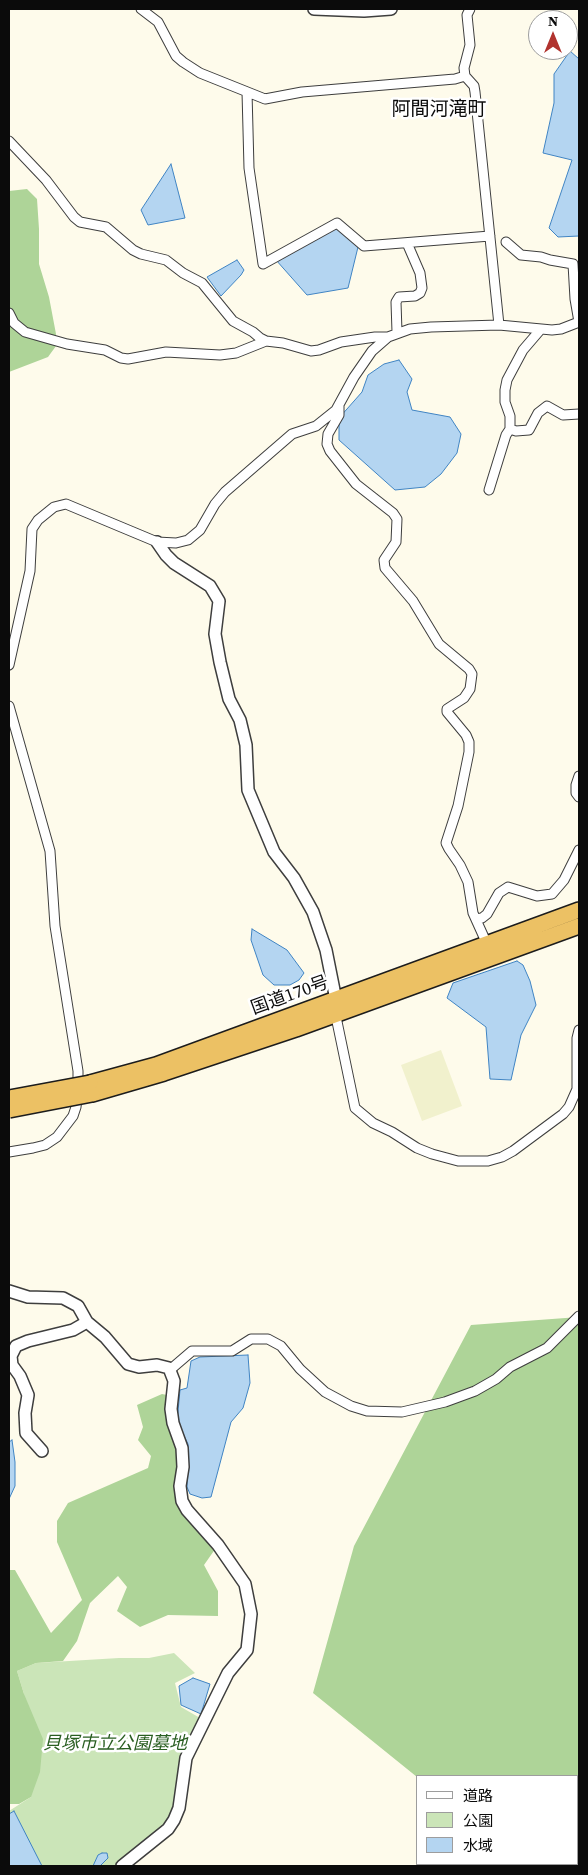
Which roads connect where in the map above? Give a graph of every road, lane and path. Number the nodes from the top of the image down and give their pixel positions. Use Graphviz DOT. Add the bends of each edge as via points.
graph roads {
  1 [pos="141,9"];
  2 [pos="314,9"];
  3 [pos="392,9"];
  4 [pos="470,9"];
  5 [pos="465,76"];
  6 [pos="247,92"];
  7 [pos="9,140"];
  8 [pos="490,236"];
  9 [pos="506,242"];
  10 [pos="407,243"];
  11 [pos="9,313"];
  12 [pos="499,325"];
  13 [pos="541,329"];
  14 [pos="397,332"];
  15 [pos="388,337"];
  16 [pos="266,341"];
  17 [pos="340,404"];
  18 [pos="579,414"];
  19 [pos="510,429"];
  20 [pos="489,490"];
  21 [pos="157,542"];
  22 [pos="12,640"];
  23 [pos="9,665"];
  24 [pos="9,706"];
  25 [pos="579,776"];
  26 [pos="579,797"];
  27 [pos="579,850"];
  28 [pos="579,910"];
  29 [pos="476,919"];
  30 [pos="579,926"];
  31 [pos="487,944"];
  32 [pos="336,1006"];
  33 [pos="579,1030"];
  34 [pos="92,1088"];
  35 [pos="9,1098"];
  36 [pos="9,1110"];
  37 [pos="9,1152"];
  38 [pos="9,1291"];
  39 [pos="579,1316"];
  40 [pos="87,1322"];
  41 [pos="170,1368"];
  42 [pos="42,1451"];
  43 [pos="122,1866"];
  1 -- 6 [label="street" via="158,22 176,56 183,62 200,74"];
  2 -- 3 [label="street"];
  4 -- 5 [label="street" via="467,15 470,45"];
  5 -- 6 [label="street" via="302,92 265,99"];
  5 -- 8 [label="street" via="475,92"];
  6 -- 10 [label="street" via="249,168 262,264 337,223 364,246"];
  7 -- 16 [label="street" via="80,222 106,227 133,250 166,260 202,283 233,321"];
  8 -- 10 [label="street"];
  8 -- 12 [label="street"];
  9 -- 13 [label="street" via="521,255 573,264 579,322 561,329"];
  10 -- 14 [label="street" via="420,273 422,288 415,296 399,297 396,302"];
  11 -- 16 [label="street" via="14,323 25,332 105,350 128,359 166,352 220,356"];
  12 -- 13 [label="street"];
  12 -- 14 [label="street" via="431,327"];
  13 -- 19 [label="street" via="523,350 507,380 505,402"];
  14 -- 15 [label="street"];
  15 -- 16 [label="street" via="350,341 311,351"];
  15 -- 17 [label="street" via="372,351"];
  17 -- 21 [label="street" via="316,426 292,434 225,492 196,535 188,540"];
  17 -- 29 [label="street" via="339,415 328,434 330,452 356,484 397,520 396,542 384,560 385,568 413,601 439,644 472,674 470,688 464,698 447,709 466,735 470,752 446,843 468,882"];
  18 -- 19 [label="street" via="563,415 547,406 538,412 529,430"];
  19 -- 20 [label="street"];
  21 -- 22 [label="street" via="66,504 54,507 32,529 30,571"];
  21 -- 32 [label="street" via="174,563 210,586 219,601 215,634 230,699 240,720 246,745 248,790 274,852 294,878 313,912 326,950"];
  22 -- 23 [label="street"];
  24 -- 37 [label="street" via="50,851 55,926 78,1071 78,1090 73,1116 57,1137 33,1148"];
  25 -- 26 [label="street" via="576,793"];
  27 -- 29 [label="street" via="564,880 552,894 537,896 508,887 500,893 487,914"];
  28 -- 31 [label="highway, 国道170号"];
  29 -- 31 [label="street"];
  30 -- 32 [label="highway, 国道170号"];
  31 -- 32 [label="highway, 国道170号"];
  32 -- 33 [label="street" via="355,1108 373,1123 417,1148 458,1161 488,1161 513,1152 563,1114 576,1089 576,1038"];
  32 -- 34 [label="highway, 国道170号" via="296,1029 202,1060"];
  34 -- 35 [label="highway, 国道170号, bridge"];
  34 -- 36 [label="highway, 国道170号, bridge"];
  38 -- 40 [label="street" via="28,1297 63,1298 78,1306"];
  39 -- 41 [label="street" via="546,1348 475,1391 402,1412 367,1411 325,1392 281,1346 268,1339 251,1339 232,1351 192,1351"];
  40 -- 41 [label="street" via="128,1364"];
  40 -- 42 [label="street" via="74,1330 16,1346 11,1356 12,1365 28,1395 26,1434"];
  41 -- 43 [label="street" via="174,1381 173,1423 182,1448 182,1501 245,1584 251,1614 247,1650 228,1673 186,1758 174,1820 168,1829"];
}
